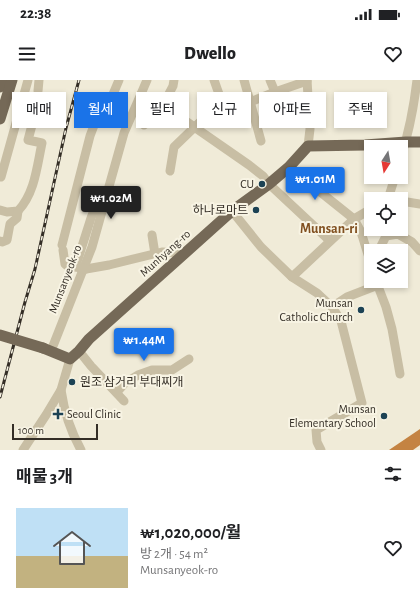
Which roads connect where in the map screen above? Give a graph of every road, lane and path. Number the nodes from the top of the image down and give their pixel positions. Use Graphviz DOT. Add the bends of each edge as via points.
graph roads {
  1 [pos="2,80"];
  2 [pos="12,80"];
  3 [pos="28,80"];
  4 [pos="39,80"];
  5 [pos="119,80"];
  6 [pos="147,80"];
  7 [pos="174,80"];
  8 [pos="214,80"];
  9 [pos="244,80"];
  10 [pos="270,80"];
  11 [pos="418,80"];
  12 [pos="307,81"];
  13 [pos="0,87"];
  14 [pos="38,91"];
  15 [pos="143,92"];
  16 [pos="170,92"];
  17 [pos="218,92"];
  18 [pos="247,92"];
  19 [pos="275,92"];
  20 [pos="417,100"];
  21 [pos="251,106"];
  22 [pos="136,107"];
  23 [pos="0,119"];
  24 [pos="189,123"];
  25 [pos="197,124"];
  26 [pos="194,127"];
  27 [pos="31,128"];
  28 [pos="12,140"];
  29 [pos="28,140"];
  30 [pos="407,140"];
  31 [pos="261,141"];
  32 [pos="408,142"];
  33 [pos="420,142"];
  34 [pos="364,145"];
  35 [pos="308,146"];
  36 [pos="289,167"];
  37 [pos="170,171"];
  38 [pos="1,177"];
  39 [pos="269,184"];
  40 [pos="106,198"];
  41 [pos="408,202"];
  42 [pos="420,204"];
  43 [pos="0,210"];
  44 [pos="232,210"];
  45 [pos="18,211"];
  46 [pos="364,213"];
  47 [pos="354,219"];
  48 [pos="152,235"];
  49 [pos="0,241"];
  50 [pos="330,241"];
  51 [pos="368,244"];
  52 [pos="382,244"];
  53 [pos="420,251"];
  54 [pos="184,253"];
  55 [pos="155,254"];
  56 [pos="81,268"];
  57 [pos="292,277"];
  58 [pos="366,288"];
  59 [pos="379,288"];
  60 [pos="332,307"];
  61 [pos="0,335"];
  62 [pos="47,349"];
  63 [pos="75,355"];
  64 [pos="189,359"];
  65 [pos="400,374"];
  66 [pos="61,390"];
  67 [pos="117,392"];
  68 [pos="124,401"];
  69 [pos="75,446"];
  70 [pos="23,450"];
  71 [pos="81,450"];
  72 [pos="321,450"];
  1 -- 13 [label="main road"];
  2 -- 23 [label="main road"];
  3 -- 28 [label="street"];
  4 -- 14 [label="street"];
  5 -- 56 [label="street" via="111,99 101,107 90,136 62,247 65,264"];
  6 -- 15 [label="street, Munsanyeok-ro"];
  7 -- 16 [label="street"];
  8 -- 17 [label="street"];
  9 -- 18 [label="street"];
  10 -- 19 [label="street"];
  11 -- 20 [label="street"];
  12 -- 19 [label="street"];
  12 -- 35 [label="street" via="310,129"];
  20 -- 30 [label="street"];
  21 -- 31 [label="street"];
  22 -- 40 [label="street, Munsanyeok-ro" via="124,133"];
  24 -- 26 [label="street"];
  25 -- 26 [label="street"];
  26 -- 37 [label="street" via="174,147"];
  26 -- 39 [label="street" via="249,165"];
  27 -- 29 [label="street"];
  28 -- 29 [label="street"];
  28 -- 38 [label="street"];
  29 -- 45 [label="street" via="42,143 28,198"];
  32 -- 33 [label="main road"];
  34 -- 35 [label="main road"];
  35 -- 36 [label="main road, Munhyang-ro"];
  36 -- 39 [label="main road, Munhyang-ro"];
  36 -- 47 [label="street"];
  39 -- 44 [label="main road, Munhyang-ro"];
  39 -- 50 [label="street"];
  40 -- 56 [label="street" via="96,205 91,218 78,259"];
  40 -- 62 [label="street, Munsanyeok-ro" via="92,247"];
  41 -- 42 [label="street"];
  43 -- 45 [label="street"];
  44 -- 54 [label="main road, Munhyang-ro"];
  44 -- 57 [label="street" via="261,247"];
  45 -- 49 [label="street" via="17,218 10,224 7,240"];
  46 -- 47 [label="street"];
  47 -- 50 [label="street"];
  47 -- 51 [label="street"];
  48 -- 55 [label="street"];
  50 -- 57 [label="street"];
  52 -- 53 [label="street" via="386,236 398,234 412,242"];
  54 -- 55 [label="street"];
  54 -- 63 [label="main road, Munhyang-ro" via="89,339"];
  55 -- 56 [label="street" via="109,265"];
  57 -- 60 [label="street" via="317,293"];
  58 -- 60 [label="street"];
  59 -- 65 [label="street" via="392,329"];
  60 -- 72 [label="street" via="341,321 362,403 341,419 316,430"];
  61 -- 62 [label="main road, bridge"];
  62 -- 63 [label="main road"];
  63 -- 66 [label="street, Munhyang-ro"];
  63 -- 67 [label="street" via="91,366"];
  64 -- 67 [label="street" via="172,370 152,370 138,375"];
  66 -- 69 [label="street"];
  66 -- 70 [label="street, Munhyang-ro"];
  67 -- 68 [label="street"];
  69 -- 71 [label="street"];
}
